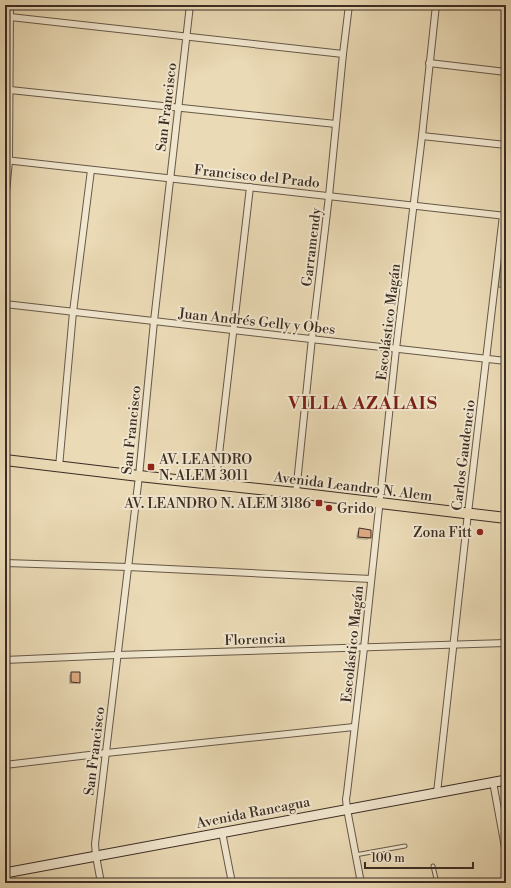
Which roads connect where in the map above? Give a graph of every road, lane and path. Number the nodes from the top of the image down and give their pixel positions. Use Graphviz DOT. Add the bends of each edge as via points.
graph roads {
  1 [pos="10,5"];
  2 [pos="190,5"];
  3 [pos="349,5"];
  4 [pos="436,5"];
  5 [pos="10,17"];
  6 [pos="186,37"];
  7 [pos="343,54"];
  8 [pos="430,63"];
  9 [pos="506,72"];
  10 [pos="10,90"];
  11 [pos="178,108"];
  12 [pos="336,124"];
  13 [pos="422,136"];
  14 [pos="506,145"];
  15 [pos="7,161"];
  16 [pos="91,170"];
  17 [pos="170,179"];
  18 [pos="250,187"];
  19 [pos="329,196"];
  20 [pos="5,203"];
  21 [pos="414,206"];
  22 [pos="504,215"];
  23 [pos="5,304"];
  24 [pos="73,312"];
  25 [pos="154,321"];
  26 [pos="234,330"];
  27 [pos="312,338"];
  28 [pos="396,349"];
  29 [pos="486,359"];
  30 [pos="506,361"];
  31 [pos="5,460"];
  32 [pos="59,467"];
  33 [pos="139,476"];
  34 [pos="216,484"];
  35 [pos="296,493"];
  36 [pos="379,503"];
  37 [pos="468,513"];
  38 [pos="506,518"];
  39 [pos="5,563"];
  40 [pos="128,567"];
  41 [pos="371,579"];
  42 [pos="506,643"];
  43 [pos="453,645"];
  44 [pos="364,648"];
  45 [pos="117,655"];
  46 [pos="5,660"];
  47 [pos="354,727"];
  48 [pos="106,753"];
  49 [pos="5,765"];
  50 [pos="506,780"];
  51 [pos="493,782"];
  52 [pos="437,793"];
  53 [pos="348,809"];
  54 [pos="506,812"];
  55 [pos="498,813"];
  56 [pos="222,832"];
  57 [pos="405,846"];
  58 [pos="506,853"];
  59 [pos="355,855"];
  60 [pos="96,856"];
  61 [pos="433,866"];
  62 [pos="5,873"];
  63 [pos="101,883"];
  64 [pos="232,883"];
  65 [pos="361,883"];
  66 [pos="437,883"];
  1 -- 5 [label="street"];
  2 -- 6 [label="street, San Francisco"];
  3 -- 7 [label="street, Garramendy"];
  4 -- 8 [label="street, Escolástico Magán"];
  5 -- 6 [label="street"];
  5 -- 10 [label="street"];
  6 -- 7 [label="street"];
  6 -- 11 [label="street, San Francisco"];
  7 -- 12 [label="street, Garramendy"];
  8 -- 9 [label="street"];
  8 -- 13 [label="street, Escolástico Magán"];
  10 -- 11 [label="street"];
  10 -- 15 [label="street"];
  11 -- 12 [label="street"];
  11 -- 17 [label="street, San Francisco"];
  12 -- 19 [label="street, Garramendy"];
  13 -- 14 [label="street"];
  13 -- 21 [label="street, Escolástico Magán"];
  15 -- 16 [label="street, Francisco del Prado"];
  15 -- 20 [label="street"];
  16 -- 17 [label="street, Francisco del Prado"];
  16 -- 24 [label="street"];
  17 -- 18 [label="street, Francisco del Prado"];
  17 -- 25 [label="street, San Francisco"];
  18 -- 19 [label="street, Francisco del Prado"];
  18 -- 26 [label="street"];
  19 -- 21 [label="street, Francisco del Prado"];
  19 -- 27 [label="street, Garramendy"];
  21 -- 22 [label="street, Francisco del Prado"];
  21 -- 28 [label="street, Escolástico Magán"];
  22 -- 29 [label="street, Carlos Gaudencio"];
  23 -- 24 [label="street, Juan Andrés Gelly y Obes"];
  24 -- 25 [label="street, Juan Andrés Gelly y Obes"];
  24 -- 32 [label="street"];
  25 -- 26 [label="street, Juan Andrés Gelly y Obes"];
  25 -- 33 [label="street, San Francisco"];
  26 -- 27 [label="street, Juan Andrés Gelly y Obes"];
  26 -- 34 [label="street"];
  27 -- 28 [label="street, Juan Andrés Gelly y Obes"];
  27 -- 35 [label="street, Garramendy"];
  28 -- 29 [label="street, Juan Andrés Gelly y Obes"];
  28 -- 36 [label="street, Escolástico Magán"];
  29 -- 30 [label="street, Juan Andrés Gelly y Obes"];
  29 -- 37 [label="street, Carlos Gaudencio"];
  31 -- 32 [label="main road, Avenida Leandro N. Alem"];
  32 -- 33 [label="main road, Avenida Leandro N. Alem"];
  33 -- 34 [label="main road, Avenida Leandro N. Alem"];
  33 -- 40 [label="street, San Francisco"];
  34 -- 35 [label="main road, Avenida Leandro N. Alem"];
  35 -- 36 [label="main road, Avenida Leandro N. Alem"];
  36 -- 37 [label="main road, Avenida Leandro N. Alem"];
  36 -- 41 [label="street, Escolástico Magán"];
  37 -- 38 [label="main road, Avenida Leandro N. Alem"];
  37 -- 43 [label="street, Carlos Gaudencio"];
  39 -- 40 [label="street"];
  40 -- 41 [label="street"];
  40 -- 45 [label="street, San Francisco"];
  41 -- 44 [label="street, Escolástico Magán"];
  42 -- 43 [label="street, Florencia"];
  43 -- 44 [label="street, Florencia"];
  43 -- 52 [label="street, Carlos Gaudencio"];
  44 -- 45 [label="street, Florencia"];
  44 -- 47 [label="street, Escolástico Magán"];
  45 -- 46 [label="street, Florencia"];
  45 -- 48 [label="street, San Francisco"];
  47 -- 48 [label="street"];
  47 -- 53 [label="street, Escolástico Magán" via="346,799"];
  48 -- 49 [label="street"];
  48 -- 60 [label="street, San Francisco" via="95,844"];
  50 -- 51 [label="main road, Avenida Rancagua"];
  51 -- 52 [label="main road, Avenida Rancagua"];
  51 -- 55 [label="street"];
  52 -- 53 [label="main road, Avenida Rancagua"];
  53 -- 56 [label="main road, Avenida Rancagua"];
  53 -- 59 [label="street, Escolástico Magán"];
  54 -- 55 [label="lane"];
  55 -- 58 [label="street"];
  56 -- 60 [label="main road, Avenida Rancagua"];
  56 -- 64 [label="street"];
  57 -- 59 [label="lane"];
  59 -- 65 [label="street, Escolástico Magán"];
  60 -- 62 [label="main road, Avenida Rancagua"];
  60 -- 63 [label="street, San Francisco"];
  61 -- 66 [label="lane"];
}
